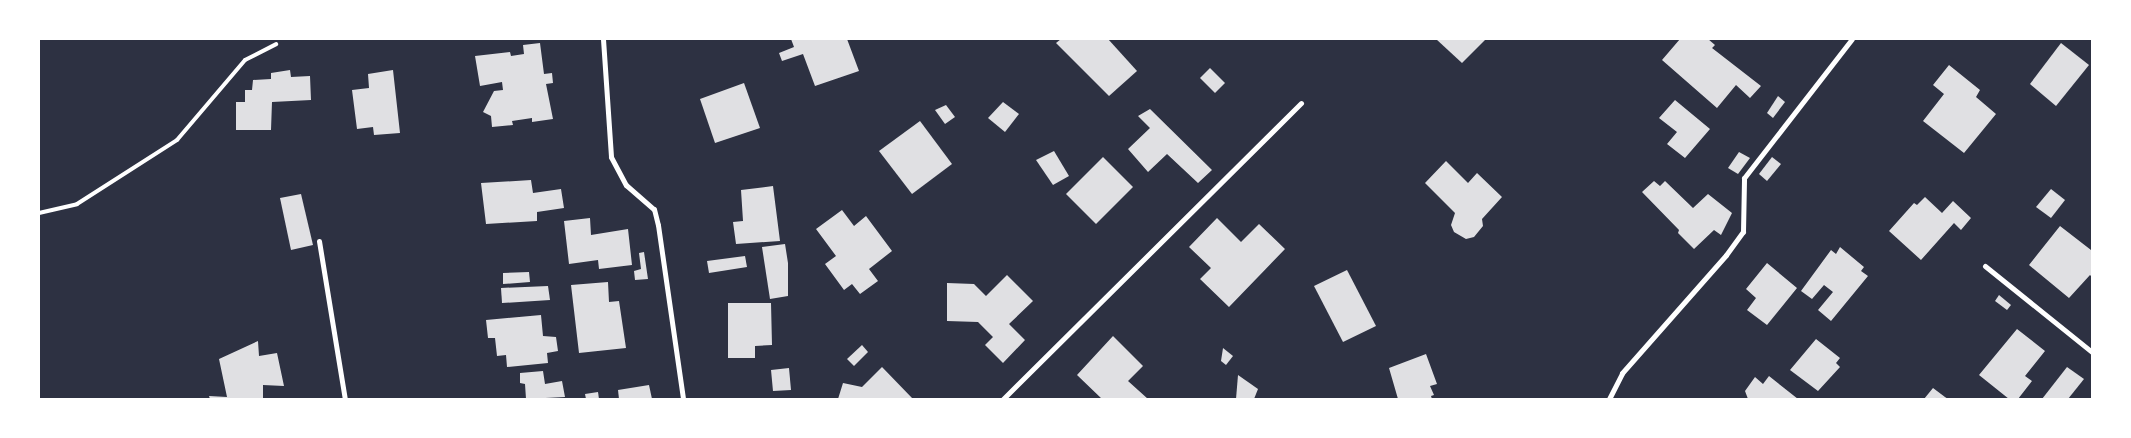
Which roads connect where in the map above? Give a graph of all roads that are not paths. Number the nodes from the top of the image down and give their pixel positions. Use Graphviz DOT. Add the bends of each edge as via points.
graph roads {
  1 [pos="604,39"];
  2 [pos="1852,39"];
  3 [pos="276,44"];
  4 [pos="1301,103"];
  5 [pos="39,213"];
  6 [pos="319,241"];
  7 [pos="1985,266"];
  8 [pos="2092,352"];
  9 [pos="344,399"];
  10 [pos="683,399"];
  11 [pos="1003,399"];
  12 [pos="1609,399"];
  1 -- 10 [label="street" via="611,157 626,185 654,209"];
  2 -- 12 [label="street" via="1744,178 1743,232 1622,373"];
  3 -- 5 [label="lane" via="245,60 177,140 77,204"];
  4 -- 11 [label="street"];
  6 -- 9 [label="street"];
  7 -- 8 [label="street"];
}
